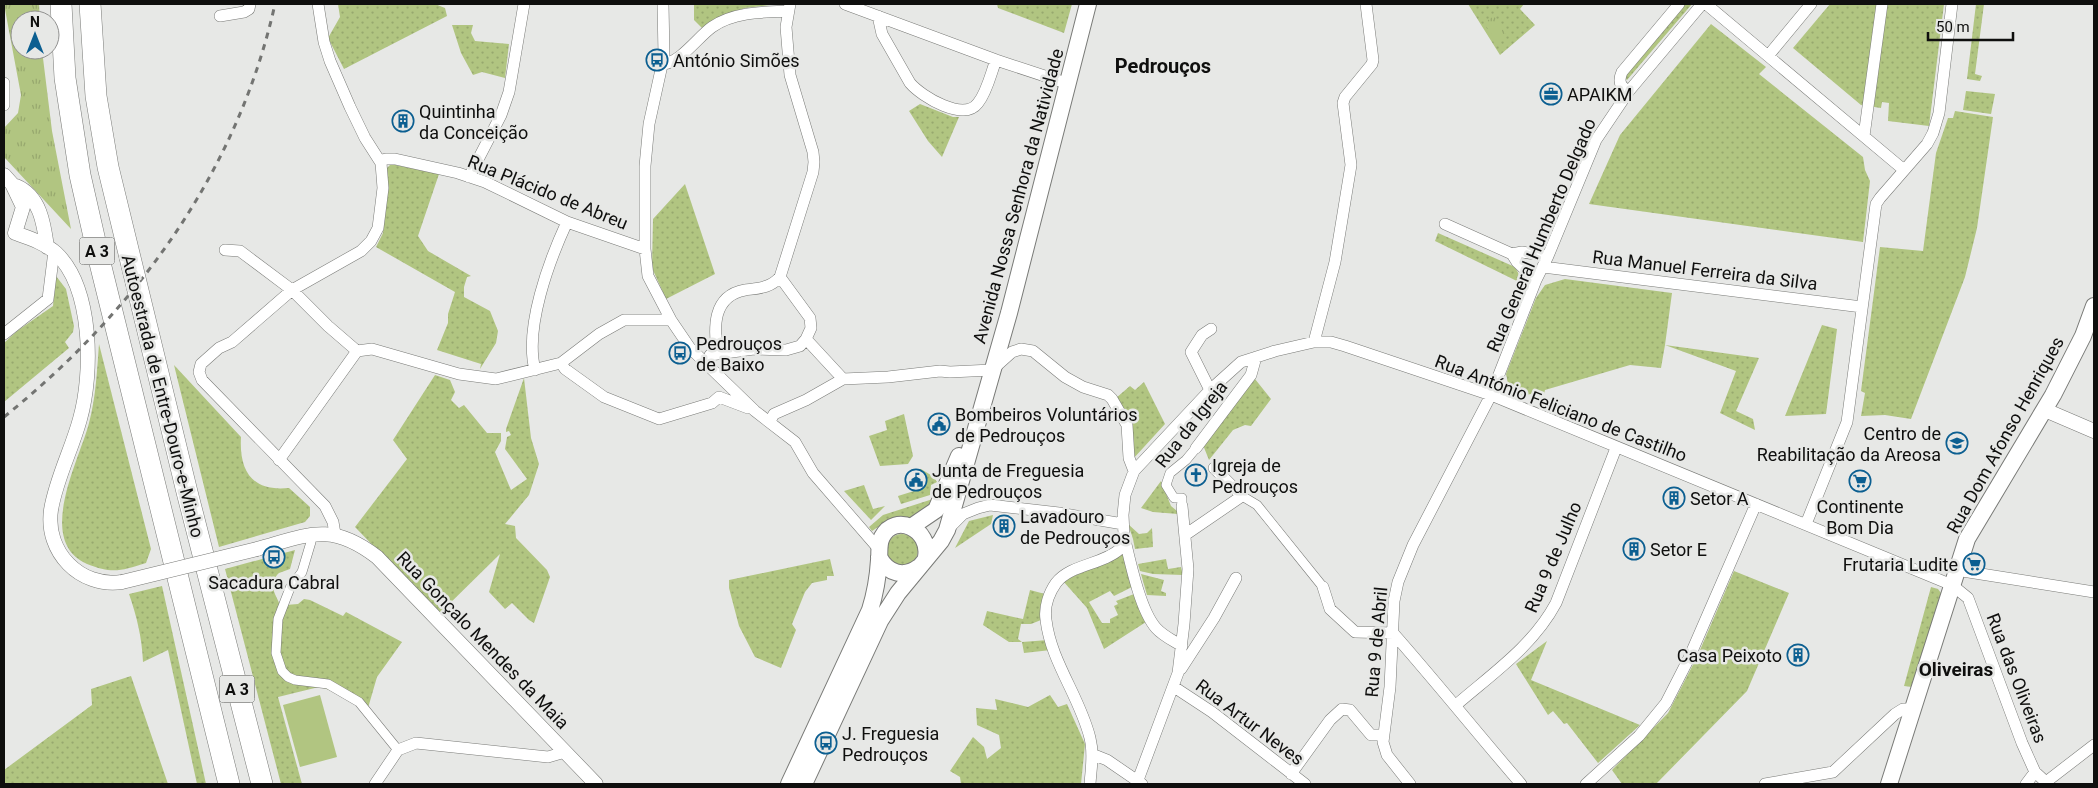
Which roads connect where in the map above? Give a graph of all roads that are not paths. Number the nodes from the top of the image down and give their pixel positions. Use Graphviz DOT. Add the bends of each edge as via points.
graph roads {
  1 [pos="61,4"];
  2 [pos="90,4"];
  3 [pos="250,4"];
  4 [pos="318,4"];
  5 [pos="524,4"];
  6 [pos="663,4"];
  7 [pos="845,4"];
  8 [pos="1088,4"];
  9 [pos="1366,4"];
  10 [pos="1679,4"];
  11 [pos="1702,4"];
  12 [pos="1706,4"];
  13 [pos="1811,4"];
  14 [pos="1882,4"];
  15 [pos="1952,4"];
  16 [pos="789,8"];
  17 [pos="220,16"];
  18 [pos="878,16"];
  19 [pos="1768,56"];
  20 [pos="996,60"];
  21 [pos="663,64"];
  22 [pos="4,83"];
  23 [pos="1069,84"];
  24 [pos="1629,92"];
  25 [pos="4,105"];
  26 [pos="1864,136"];
  27 [pos="380,161"];
  28 [pos="1904,170"];
  29 [pos="470,177"];
  30 [pos="8,179"];
  31 [pos="566,222"];
  32 [pos="1446,224"];
  33 [pos="9,232"];
  34 [pos="645,248"];
  35 [pos="51,249"];
  36 [pos="225,250"];
  37 [pos="1512,254"];
  38 [pos="1548,256"];
  39 [pos="1543,267"];
  40 [pos="780,277"];
  41 [pos="1536,280"];
  42 [pos="292,290"];
  43 [pos="2094,306"];
  44 [pos="1862,307"];
  45 [pos="671,320"];
  46 [pos="1212,329"];
  47 [pos="4,334"];
  48 [pos="806,339"];
  49 [pos="1314,342"];
  50 [pos="357,351"];
  51 [pos="717,354"];
  52 [pos="1256,357"];
  53 [pos="702,359"];
  54 [pos="561,363"];
  55 [pos="534,370"];
  56 [pos="992,370"];
  57 [pos="843,379"];
  58 [pos="1210,390"];
  59 [pos="1491,396"];
  60 [pos="984,398"];
  61 [pos="755,410"];
  62 [pos="2045,410"];
  63 [pos="770,421"];
  64 [pos="2094,431"];
  65 [pos="1196,448"];
  66 [pos="1616,448"];
  67 [pos="279,460"];
  68 [pos="1214,468"];
  69 [pos="1134,471"];
  70 [pos="1242,496"];
  71 [pos="1756,504"];
  72 [pos="1182,506"];
  73 [pos="1806,524"];
  74 [pos="911,527"];
  75 [pos="1123,529"];
  76 [pos="947,530"];
  77 [pos="335,534"];
  78 [pos="308,535"];
  79 [pos="1185,535"];
  80 [pos="879,552"];
  81 [pos="923,562"];
  82 [pos="1236,578"];
  83 [pos="1954,578"];
  84 [pos="1323,587"];
  85 [pos="2094,592"];
  86 [pos="1393,633"];
  87 [pos="1182,646"];
  88 [pos="1178,673"];
  89 [pos="1174,687"];
  90 [pos="1456,705"];
  91 [pos="1913,709"];
  92 [pos="1384,735"];
  93 [pos="2094,745"];
  94 [pos="398,750"];
  95 [pos="565,752"];
  96 [pos="1092,754"];
  97 [pos="2035,772"];
  98 [pos="1291,774"];
  99 [pos="228,782"];
  100 [pos="1140,782"];
  101 [pos="2047,783"];
  102 [pos="262,784"];
  103 [pos="375,784"];
  104 [pos="596,784"];
  105 [pos="789,784"];
  106 [pos="804,784"];
  107 [pos="1090,784"];
  108 [pos="1305,784"];
  109 [pos="1410,784"];
  110 [pos="1521,784"];
  111 [pos="1586,784"];
  112 [pos="1765,784"];
  113 [pos="1889,784"];
  114 [pos="2026,784"];
  1 -- 99 [label="highway, Autoestrada de Entre-Douro-e-Minho / A 3" via="64,78 80,174"];
  2 -- 102 [label="highway, Autoestrada de Entre-Douro-e-Minho / A 3" via="96,96 109,175"];
  3 -- 17 [label="street" via="244,12"];
  4 -- 27 [label="street" via="330,61 361,130"];
  5 -- 29 [label="street" via="509,92"];
  6 -- 21 [label="street"];
  7 -- 18 [label="street"];
  8 -- 23 [label="main road, Avenida Nossa Senhora da Natividade"];
  9 -- 49 [label="street" via="1373,60 1343,103 1351,165 1335,262"];
  10 -- 24 [label="street" via="1622,72 1620,82"];
  11 -- 24 [label="street, Rua General Humberto Delgado"];
  12 -- 19 [label="street"];
  13 -- 19 [label="street"];
  14 -- 26 [label="street"];
  15 -- 28 [label="street" via="1939,113 1927,144"];
  16 -- 21 [label="street" via="734,16 713,27 674,61"];
  16 -- 40 [label="street" via="786,43 790,76 814,162"];
  18 -- 20 [label="street"];
  18 -- 20 [label="street" via="882,34 910,84 948,107 965,111 978,105"];
  19 -- 26 [label="street"];
  20 -- 23 [label="street"];
  21 -- 34 [label="street" via="646,144"];
  22 -- 25 [label="street"];
  23 -- 56 [label="main road, Avenida Nossa Senhora da Natividade"];
  24 -- 38 [label="street, Rua General Humberto Delgado" via="1596,140"];
  26 -- 28 [label="street"];
  27 -- 29 [label="street, Rua Plácido de Abreu" via="395,159"];
  27 -- 42 [label="street" via="382,205 372,241 354,255"];
  28 -- 44 [label="street" via="1876,204"];
  29 -- 31 [label="street, Rua Plácido de Abreu"];
  30 -- 33 [label="street, Rua Gonçalo Mendes da Maia" via="23,207"];
  30 -- 35 [label="street, Rua Gonçalo Mendes da Maia" via="29,195 39,210"];
  31 -- 34 [label="street, Rua Plácido de Abreu"];
  31 -- 55 [label="street" via="547,273 532,336"];
  32 -- 37 [label="street"];
  33 -- 35 [label="street"];
  34 -- 45 [label="street" via="648,276"];
  35 -- 47 [label="street" via="48,299"];
  35 -- 78 [label="street, Rua Gonçalo Mendes da Maia, bridge" via="64,263 75,284 87,333 89,365 80,419 50,521 66,562 89,580 122,582"];
  36 -- 42 [label="street" via="240,251"];
  37 -- 38 [label="street" via="1522,252"];
  37 -- 41 [label="street"];
  38 -- 39 [label="street, Rua General Humberto Delgado"];
  39 -- 41 [label="street, Rua General Humberto Delgado"];
  39 -- 44 [label="street, Rua Manuel Ferreira da Silva"];
  40 -- 48 [label="street" via="810,318 811,328"];
  40 -- 51 [label="street" via="769,286 731,295 716,319"];
  41 -- 59 [label="street, Rua General Humberto Delgado"];
  42 -- 50 [label="street"];
  42 -- 67 [label="street" via="232,342 219,348 201,364 199,372 202,380"];
  43 -- 62 [label="main road, Rua Dom Afonso Henriques" via="2071,362"];
  44 -- 73 [label="street" via="1847,422"];
  45 -- 53 [label="street" via="690,348"];
  45 -- 54 [label="street" via="624,320 599,334"];
  46 -- 58 [label="street" via="1202,335 1191,352"];
  48 -- 51 [label="street" via="800,346 786,350"];
  48 -- 57 [label="street"];
  49 -- 52 [label="street, Rua António Feliciano de Castilho"];
  49 -- 59 [label="street, Rua António Feliciano de Castilho" via="1345,346"];
  50 -- 55 [label="street" via="372,350 484,378 508,377"];
  50 -- 67 [label="street"];
  51 -- 53 [label="street"];
  52 -- 58 [label="street, Rua António Feliciano de Castilho" via="1241,362"];
  52 -- 65 [label="street, Rua da Igreja" via="1251,375"];
  53 -- 61 [label="street"];
  54 -- 55 [label="street"];
  54 -- 61 [label="street" via="604,397 659,419 712,403 719,397"];
  56 -- 57 [label="street"];
  56 -- 60 [label="main road, Avenida Nossa Senhora da Natividade"];
  56 -- 69 [label="street" via="1012,352 1021,349 1032,351 1071,380 1089,390 1108,395 1127,425 1129,458"];
  57 -- 63 [label="street" via="776,413"];
  58 -- 69 [label="street, Rua António Feliciano de Castilho"];
  59 -- 66 [label="street, Rua António Feliciano de Castilho"];
  59 -- 86 [label="street, Rua 9 de Abril" via="1413,545 1396,591"];
  60 -- 74 [label="main road, Avenida Nossa Senhora da Natividade" via="936,510"];
  60 -- 76 [label="main road, Avenida Nossa Senhora da Natividade"];
  61 -- 63 [label="street"];
  62 -- 64 [label="street"];
  62 -- 83 [label="main road, Rua Dom Afonso Henriques" via="1977,520"];
  63 -- 80 [label="street" via="795,442 813,473"];
  65 -- 72 [label="street, Rua da Igreja" via="1170,473 1166,485 1174,498 1182,498"];
  66 -- 71 [label="street, Rua António Feliciano de Castilho"];
  66 -- 90 [label="street, Rua 9 de Julho" via="1546,622 1528,644"];
  67 -- 77 [label="street" via="325,506"];
  68 -- 70 [label="street"];
  69 -- 75 [label="street, Rua António Feliciano de Castilho" via="1126,494"];
  70 -- 79 [label="street"];
  70 -- 84 [label="street" via="1258,505"];
  71 -- 73 [label="street, Rua António Feliciano de Castilho"];
  71 -- 111 [label="street" via="1686,665 1666,703 1639,736"];
  72 -- 79 [label="street, Rua da Igreja"];
  73 -- 83 [label="street, Rua António Feliciano de Castilho"];
  74 -- 80 [label="main road, Avenida Nossa Senhora da Natividade" via="889,529 883,534"];
  74 -- 81 [label="main road" via="924,539 927,551"];
  75 -- 76 [label="street" via="1059,513 990,505 963,514"];
  75 -- 87 [label="street" via="1151,621"];
  75 -- 96 [label="street, Rua António Feliciano de Castilho" via="1122,544 1115,553 1064,575 1051,591 1046,608 1053,646 1085,722"];
  76 -- 81 [label="main road, Avenida Nossa Senhora da Natividade"];
  77 -- 78 [label="street, Rua Gonçalo Mendes da Maia"];
  77 -- 95 [label="street, Rua Gonçalo Mendes da Maia" via="377,557"];
  78 -- 94 [label="street" via="311,542 302,572 290,588 278,619 276,652 282,671 295,680 328,684 359,702"];
  79 -- 87 [label="street, Rua da Igreja" via="1188,570"];
  80 -- 81 [label="main road" via="889,570 897,573 905,574"];
  80 -- 105 [label="main road, Avenida Nossa Senhora da Natividade" via="870,610"];
  81 -- 106 [label="main road, Avenida Nossa Senhora da Natividade" via="880,621"];
  82 -- 88 [label="street"];
  83 -- 85 [label="street"];
  83 -- 91 [label="main road, Rua Dom Afonso Henriques"];
  83 -- 97 [label="street, Rua das Oliveiras" via="1968,598"];
  84 -- 86 [label="street" via="1330,609 1355,632"];
  86 -- 90 [label="street"];
  86 -- 92 [label="street, Rua 9 de Abril"];
  87 -- 88 [label="street, Rua da Igreja"];
  88 -- 89 [label="street"];
  89 -- 98 [label="street, Rua Artur Neves" via="1212,712"];
  89 -- 100 [label="street"];
  90 -- 110 [label="street"];
  91 -- 112 [label="street" via="1903,709 1895,714 1834,772"];
  91 -- 113 [label="main road, Rua Dom Afonso Henriques"];
  92 -- 98 [label="street" via="1370,735 1350,710 1342,709 1323,728 1318,740"];
  92 -- 109 [label="street, Rua 9 de Abril" via="1387,755"];
  93 -- 101 [label="street"];
  94 -- 95 [label="street" via="416,743 548,757"];
  94 -- 103 [label="street"];
  95 -- 104 [label="street, Rua Gonçalo Mendes da Maia"];
  96 -- 100 [label="street"];
  96 -- 107 [label="street, Rua António Feliciano de Castilho"];
  97 -- 101 [label="street, Rua das Oliveiras"];
  97 -- 114 [label="street"];
  98 -- 108 [label="street, Rua Artur Neves"];
}
